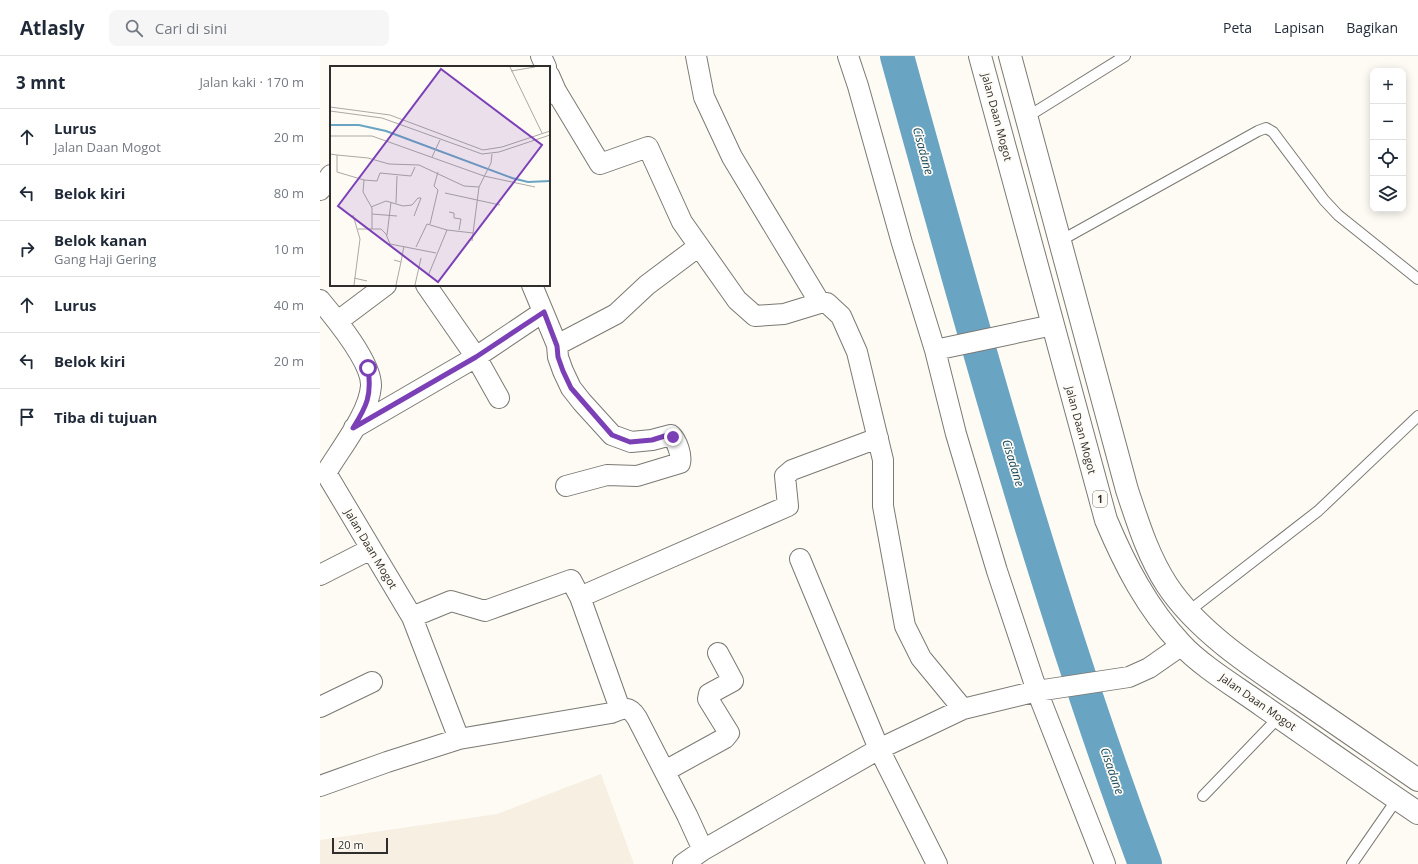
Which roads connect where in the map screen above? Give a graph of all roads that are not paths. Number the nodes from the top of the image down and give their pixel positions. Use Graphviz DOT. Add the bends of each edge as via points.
graph roads {
  1 [pos="541,56"];
  2 [pos="696,56"];
  3 [pos="848,56"];
  4 [pos="980,56"];
  5 [pos="1010,56"];
  6 [pos="1125,56"];
  7 [pos="546,66"];
  8 [pos="551,86"];
  9 [pos="1027,117"];
  10 [pos="330,176"];
  11 [pos="320,190"];
  12 [pos="1060,241"];
  13 [pos="699,246"];
  14 [pos="1418,280"];
  15 [pos="385,286"];
  16 [pos="427,286"];
  17 [pos="532,286"];
  18 [pos="320,300"];
  19 [pos="820,303"];
  20 [pos="544,312"];
  21 [pos="338,321"];
  22 [pos="1053,325"];
  23 [pos="557,346"];
  24 [pos="942,349"];
  25 [pos="476,357"];
  26 [pos="499,398"];
  27 [pos="1418,416"];
  28 [pos="353,428"];
  29 [pos="878,438"];
  30 [pos="566,486"];
  31 [pos="370,549"];
  32 [pos="800,559"];
  33 [pos="320,575"];
  34 [pos="580,597"];
  35 [pos="1189,611"];
  36 [pos="412,616"];
  37 [pos="1182,645"];
  38 [pos="718,653"];
  39 [pos="372,682"];
  40 [pos="1042,690"];
  41 [pos="320,708"];
  42 [pos="620,709"];
  43 [pos="963,709"];
  44 [pos="1279,717"];
  45 [pos="459,739"];
  46 [pos="879,749"];
  47 [pos="664,771"];
  48 [pos="1418,780"];
  49 [pos="320,786"];
  50 [pos="1203,796"];
  51 [pos="1397,799"];
  52 [pos="1418,813"];
  53 [pos="702,850"];
  54 [pos="683,864"];
  55 [pos="938,864"];
  56 [pos="1106,864"];
  57 [pos="1352,864"];
  1 -- 7 [label="street"];
  2 -- 19 [label="street" via="704,97 732,157"];
  3 -- 24 [label="street" via="902,243"];
  4 -- 22 [label="highway, Jalan Daan Mogot / 1"];
  5 -- 9 [label="highway"];
  6 -- 9 [label="lane"];
  8 -- 13 [label="street" via="600,164 648,147 682,222"];
  9 -- 12 [label="highway"];
  10 -- 11 [label="street"];
  12 -- 14 [label="lane" via="1266,128 1273,132 1338,215"];
  12 -- 35 [label="highway" via="1126,490 1152,558 1168,586"];
  13 -- 19 [label="street" via="737,300 755,316 784,314"];
  13 -- 23 [label="street" via="647,285 616,314"];
  15 -- 21 [label="street"];
  16 -- 25 [label="street"];
  17 -- 20 [label="street"];
  18 -- 21 [label="street, Jalan Daan Mogot"];
  19 -- 29 [label="street" via="827,303 841,316 857,352"];
  20 -- 23 [label="street"];
  20 -- 25 [label="street"];
  21 -- 28 [label="street, Jalan Daan Mogot" via="368,368 371,386 365,411"];
  22 -- 24 [label="street"];
  22 -- 37 [label="highway, Jalan Daan Mogot / 1" via="1106,520 1121,557 1141,592 1160,620"];
  23 -- 30 [label="street" via="558,357 571,388 612,435 630,442 671,435 681,461 637,476 607,475"];
  24 -- 40 [label="street" via="956,434 994,564"];
  25 -- 26 [label="street"];
  25 -- 28 [label="street"];
  27 -- 35 [label="lane" via="1318,512"];
  28 -- 31 [label="street, Jalan Daan Mogot" via="326,473"];
  29 -- 34 [label="street" via="792,470 785,476 788,506"];
  29 -- 43 [label="street" via="883,460 883,506 905,626 921,658"];
  31 -- 33 [label="street"];
  31 -- 36 [label="street, Jalan Daan Mogot"];
  32 -- 46 [label="street"];
  34 -- 36 [label="street" via="571,580 485,611 451,601"];
  34 -- 42 [label="street"];
  35 -- 48 [label="highway" via="1254,668"];
  36 -- 45 [label="street, Jalan Daan Mogot"];
  37 -- 40 [label="street" via="1149,668 1129,677"];
  37 -- 44 [label="highway, Jalan Daan Mogot / 1" via="1215,672"];
  38 -- 47 [label="street" via="733,681 709,694 708,699 729,734"];
  39 -- 41 [label="street"];
  40 -- 43 [label="street"];
  40 -- 56 [label="street"];
  42 -- 45 [label="street" via="610,713"];
  42 -- 47 [label="street" via="626,708 634,712"];
  43 -- 46 [label="street"];
  44 -- 50 [label="lane"];
  44 -- 51 [label="highway, Jalan Daan Mogot / 1"];
  45 -- 49 [label="street"];
  46 -- 53 [label="street"];
  46 -- 55 [label="street"];
  47 -- 53 [label="street" via="688,815"];
  51 -- 52 [label="highway, Jalan Daan Mogot / 1"];
  51 -- 57 [label="lane"];
  53 -- 54 [label="street"];
}
